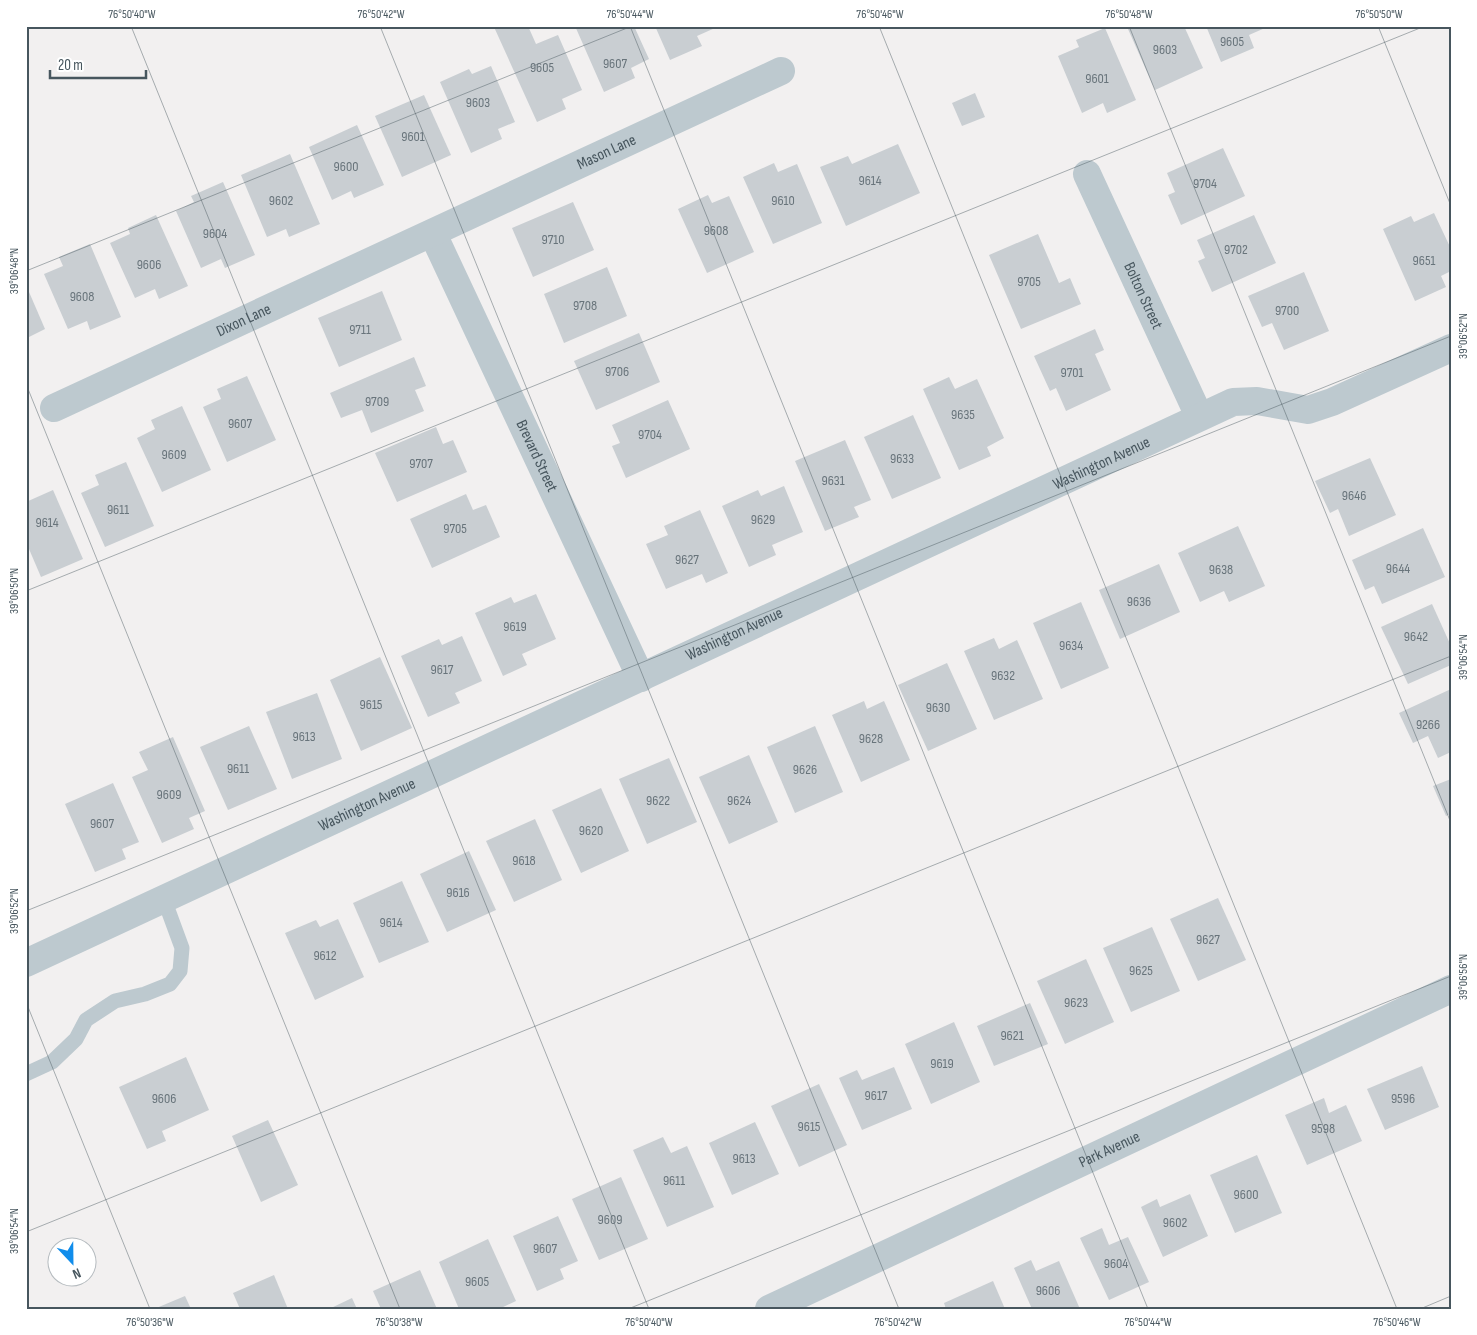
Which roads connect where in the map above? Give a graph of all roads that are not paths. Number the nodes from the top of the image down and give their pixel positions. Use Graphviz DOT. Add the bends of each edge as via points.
graph roads {
  1 [pos="781,71"];
  2 [pos="1087,174"];
  3 [pos="433,234"];
  4 [pos="1451,348"];
  5 [pos="54,408"];
  6 [pos="1199,416"];
  7 [pos="641,678"];
  8 [pos="164,899"];
  9 [pos="26,963"];
  10 [pos="1451,989"];
  11 [pos="26,1074"];
  12 [pos="769,1309"];
  1 -- 3 [label="street, Mason Lane"];
  2 -- 6 [label="street, Bolton Street"];
  3 -- 5 [label="street, Dixon Lane"];
  3 -- 7 [label="street, Brevard Street"];
  4 -- 6 [label="street, Washington Avenue" via="1308,410 1257,401 1233,402"];
  6 -- 7 [label="street, Washington Avenue"];
  7 -- 8 [label="street, Washington Avenue"];
  8 -- 9 [label="street, Washington Avenue"];
  8 -- 11 [label="lane" via="182,948 180,971 170,984 115,1001 86,1020 76,1039 52,1062"];
  10 -- 12 [label="street, Park Avenue"];
}
